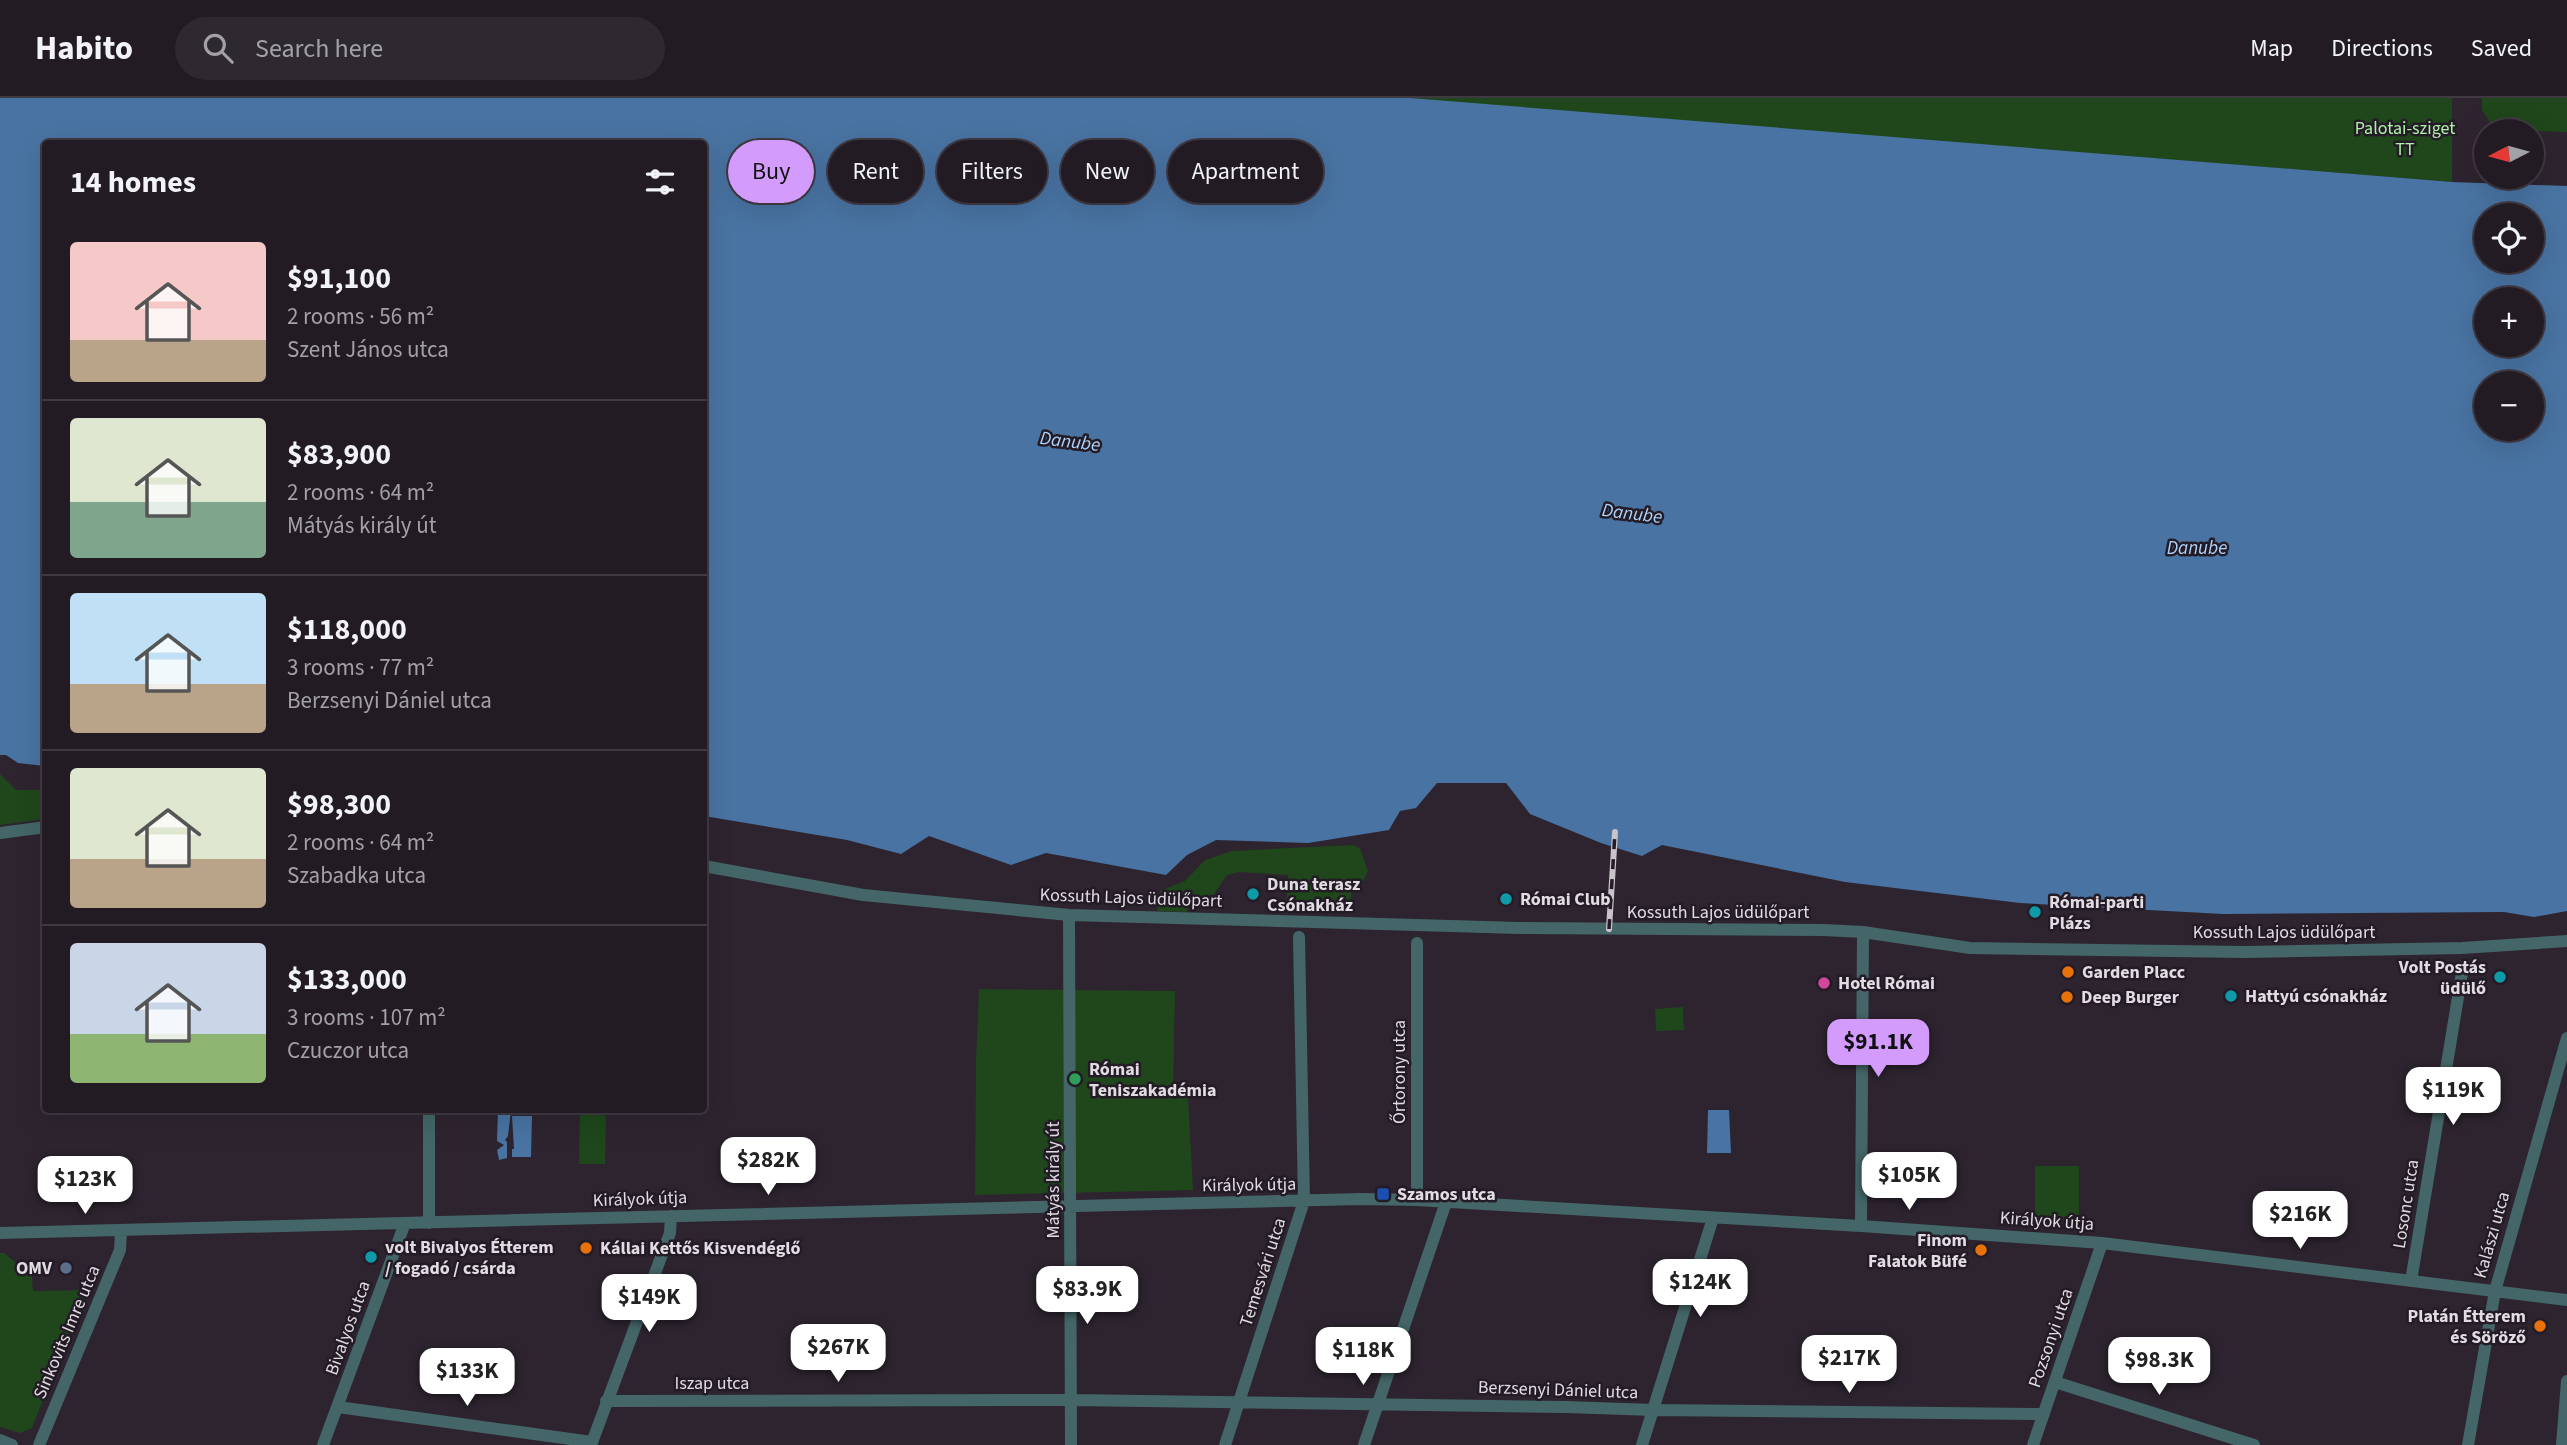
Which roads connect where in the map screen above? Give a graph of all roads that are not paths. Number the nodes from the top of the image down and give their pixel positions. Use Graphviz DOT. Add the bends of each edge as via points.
graph roads {
  1 [pos="42,828"];
  2 [pos="0,833"];
  3 [pos="707,867"];
  4 [pos="1069,915"];
  5 [pos="1863,932"];
  6 [pos="1299,937"];
  7 [pos="2567,940"];
  8 [pos="1417,943"];
  9 [pos="2463,967"];
  10 [pos="2567,1038"];
  11 [pos="429,1113"];
  12 [pos="1417,1200"];
  13 [pos="1304,1201"];
  14 [pos="1446,1202"];
  15 [pos="1071,1207"];
  16 [pos="671,1216"];
  17 [pos="1713,1217"];
  18 [pos="405,1223"];
  19 [pos="429,1223"];
  20 [pos="1861,1226"];
  21 [pos="121,1231"];
  22 [pos="0,1233"];
  23 [pos="2102,1243"];
  24 [pos="2411,1281"];
  25 [pos="2495,1291"];
  26 [pos="2567,1300"];
  27 [pos="2567,1381"];
  28 [pos="2055,1382"];
  29 [pos="1070,1400"];
  30 [pos="606,1401"];
  31 [pos="1239,1403"];
  32 [pos="1378,1404"];
  33 [pos="338,1407"];
  34 [pos="1654,1410"];
  35 [pos="2044,1414"];
  36 [pos="0,1440"];
  37 [pos="591,1443"];
  38 [pos="12,1445"];
  39 [pos="39,1445"];
  40 [pos="323,1445"];
  41 [pos="1071,1445"];
  42 [pos="1225,1445"];
  43 [pos="1364,1445"];
  44 [pos="1642,1445"];
  45 [pos="2033,1445"];
  46 [pos="2253,1445"];
  47 [pos="2468,1445"];
  48 [pos="2562,1445"];
  1 -- 2 [label="street"];
  3 -- 4 [label="street, Kossuth Lajos üdülőpart" via="863,895"];
  4 -- 5 [label="street, Kossuth Lajos üdülőpart"];
  4 -- 15 [label="street, Mátyás király út"];
  5 -- 7 [label="street, Kossuth Lajos üdülőpart" via="1970,948 2244,952 2462,948"];
  5 -- 20 [label="street"];
  6 -- 13 [label="street, Temesvári utca"];
  8 -- 12 [label="street, Őrtorony utca"];
  9 -- 24 [label="street, Losonc utca"];
  10 -- 25 [label="street, Kalászi utca"];
  11 -- 19 [label="street"];
  12 -- 13 [label="street, Királyok útja"];
  12 -- 14 [label="street, Királyok útja"];
  13 -- 15 [label="street, Királyok útja"];
  13 -- 31 [label="street, Temesvári utca"];
  14 -- 17 [label="street, Királyok útja"];
  14 -- 32 [label="street"];
  15 -- 16 [label="street, Királyok útja"];
  15 -- 29 [label="street, Mátyás király út"];
  16 -- 19 [label="street, Királyok útja"];
  16 -- 30 [label="street" via="670,1233"];
  17 -- 20 [label="street, Királyok útja"];
  17 -- 34 [label="street"];
  18 -- 19 [label="street, Királyok útja"];
  18 -- 21 [label="street, Királyok útja"];
  18 -- 33 [label="street, Bivalyos utca"];
  20 -- 23 [label="street, Királyok útja"];
  21 -- 22 [label="street, Királyok útja"];
  21 -- 39 [label="street, Sinkovits Imre utca" via="120,1250"];
  23 -- 24 [label="street, Királyok útja"];
  23 -- 28 [label="street, Pozsonyi utca"];
  24 -- 25 [label="street, Királyok útja"];
  25 -- 26 [label="street, Királyok útja"];
  25 -- 47 [label="street, Kalászi utca"];
  27 -- 48 [label="street"];
  28 -- 35 [label="street, Pozsonyi utca"];
  28 -- 46 [label="street"];
  29 -- 30 [label="street, Iszap utca"];
  29 -- 31 [label="street, Berzsenyi Dániel utca"];
  29 -- 41 [label="street, Mátyás király út"];
  30 -- 37 [label="street"];
  31 -- 32 [label="street, Berzsenyi Dániel utca"];
  31 -- 42 [label="street, Temesvári utca"];
  32 -- 34 [label="street, Berzsenyi Dániel utca"];
  32 -- 43 [label="street"];
  33 -- 37 [label="street"];
  33 -- 40 [label="street, Bivalyos utca"];
  34 -- 35 [label="street, Berzsenyi Dániel utca"];
  34 -- 44 [label="street"];
  35 -- 45 [label="street, Pozsonyi utca"];
  36 -- 38 [label="street"];
}
